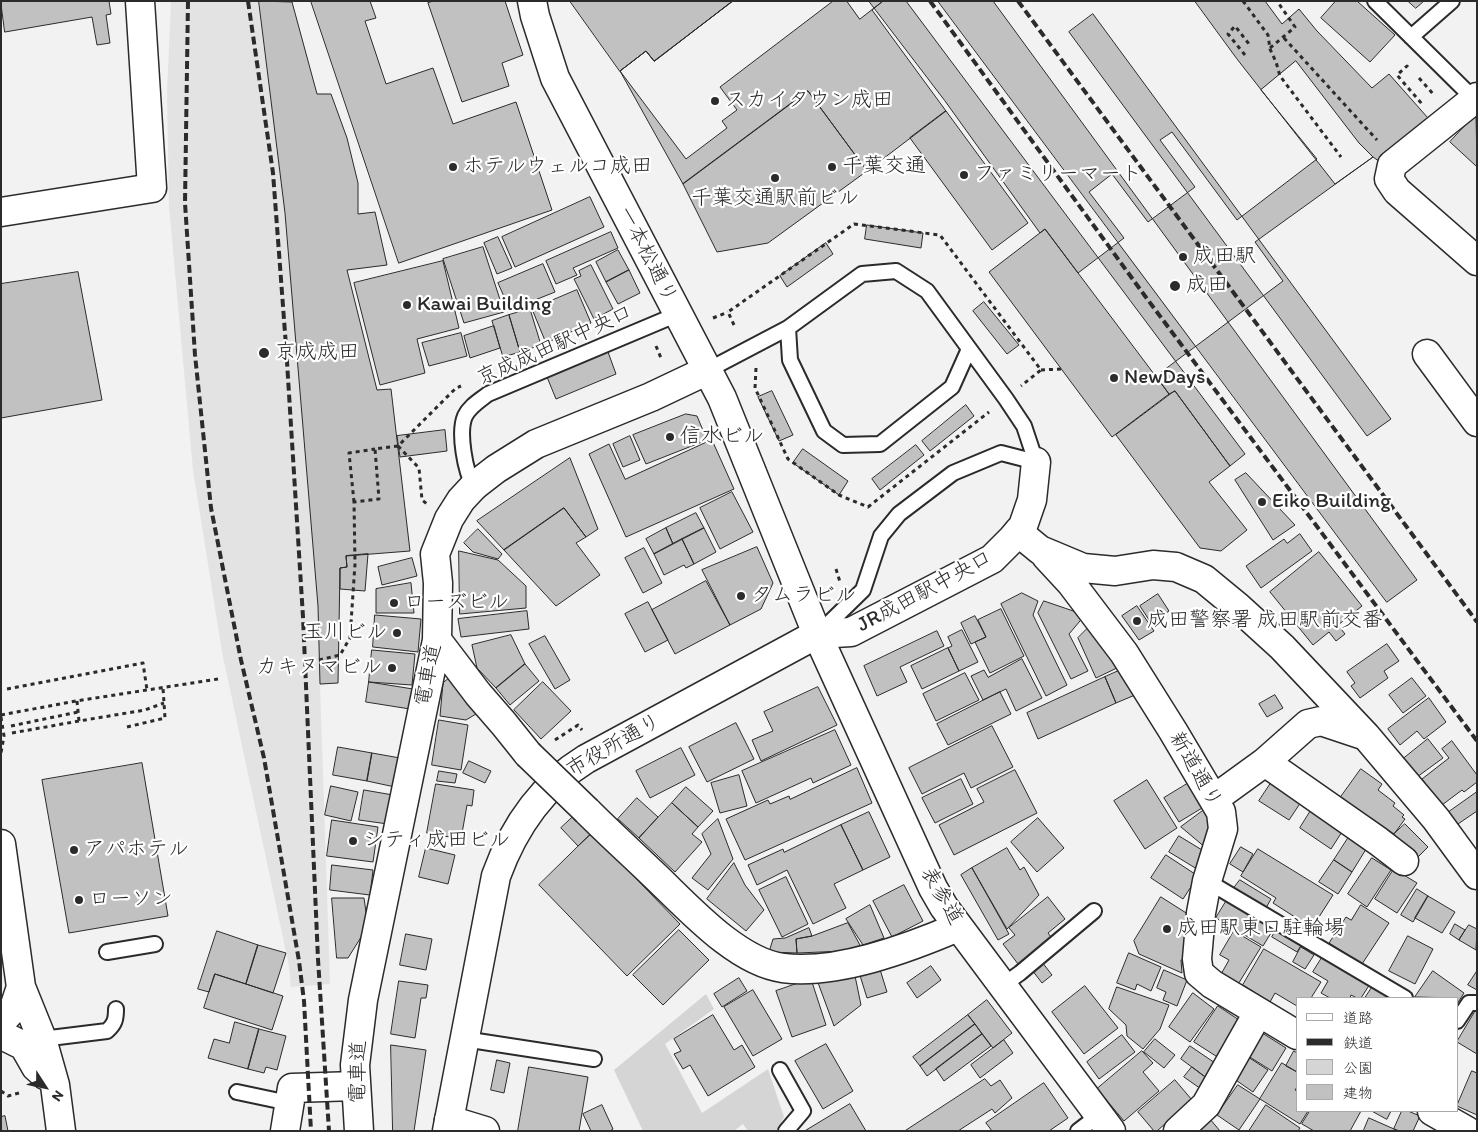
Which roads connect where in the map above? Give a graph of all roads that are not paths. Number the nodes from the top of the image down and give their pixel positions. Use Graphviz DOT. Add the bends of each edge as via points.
graph roads {
  1 [pos="140,1"];
  2 [pos="532,1"];
  3 [pos="1375,1"];
  4 [pos="1452,1"];
  5 [pos="1411,37"];
  6 [pos="1476,99"];
  7 [pos="1,212"];
  8 [pos="1477,261"];
  9 [pos="678,314"];
  10 [pos="788,328"];
  11 [pos="969,349"];
  12 [pos="1427,354"];
  13 [pos="708,370"];
  14 [pos="1477,422"];
  15 [pos="1036,462"];
  16 [pos="474,486"];
  17 [pos="1018,532"];
  18 [pos="1040,550"];
  19 [pos="816,634"];
  20 [pos="437,640"];
  21 [pos="1366,736"];
  22 [pos="1265,762"];
  23 [pos="1214,799"];
  24 [pos="2,859"];
  25 [pos="1404,861"];
  26 [pos="1477,875"];
  27 [pos="1207,881"];
  28 [pos="6,904"];
  29 [pos="1094,911"];
  30 [pos="958,927"];
  31 [pos="155,944"];
  32 [pos="107,952"];
  33 [pos="1002,986"];
  34 [pos="20,987"];
  35 [pos="1403,997"];
  36 [pos="1477,1003"];
  37 [pos="116,1009"];
  38 [pos="1258,1013"];
  39 [pos="1458,1019"];
  40 [pos="1,1022"];
  41 [pos="1296,1034"];
  42 [pos="1,1036"];
  43 [pos="42,1039"];
  44 [pos="464,1039"];
  45 [pos="594,1059"];
  46 [pos="780,1070"];
  47 [pos="55,1084"];
  48 [pos="356,1086"];
  49 [pos="237,1092"];
  50 [pos="289,1103"];
  51 [pos="1434,1112"];
  52 [pos="448,1125"];
  53 [pos="1096,1126"];
  54 [pos="60,1131"];
  55 [pos="286,1131"];
  56 [pos="360,1131"];
  57 [pos="485,1131"];
  58 [pos="786,1131"];
  59 [pos="1178,1131"];
  60 [pos="1467,1131"];
  1 -- 7 [label="street" via="152,188"];
  2 -- 9 [label="street, 一本松通り" via="555,78"];
  3 -- 5 [label="lane"];
  4 -- 5 [label="lane"];
  5 -- 6 [label="lane"];
  6 -- 8 [label="street" via="1392,165 1389,178 1398,191"];
  9 -- 13 [label="street, 一本松通り"];
  9 -- 16 [label="lane, 京成成田駅中央口" via="488,394 473,405 464,417 463,454"];
  10 -- 11 [label="lane, JR成田駅中央口" via="862,274 896,271 927,291"];
  10 -- 11 [label="lane" via="790,360 824,431 843,445 880,444 952,387"];
  10 -- 13 [label="lane, JR成田駅中央口"];
  11 -- 15 [label="lane, JR成田駅中央口" via="1024,426"];
  12 -- 14 [label="street"];
  13 -- 16 [label="street, 電車道" via="536,444"];
  13 -- 19 [label="street, 一本松通り"];
  15 -- 17 [label="street, JR成田駅中央口" via="1032,500"];
  15 -- 19 [label="lane, JR成田駅中央口" via="1001,452 953,473 899,514 881,536 863,590"];
  16 -- 20 [label="street, 電車道" via="449,519 435,554"];
  17 -- 18 [label="street"];
  17 -- 19 [label="street, JR成田駅中央口" via="992,559 851,632"];
  18 -- 21 [label="street" via="1083,568 1116,571 1153,565 1176,567 1204,579 1282,647"];
  18 -- 23 [label="street, 新道通り" via="1071,584 1124,653"];
  19 -- 30 [label="street, 表参道" via="933,888"];
  19 -- 44 [label="street, 市役所通り" via="586,759 544,794 519,826 496,876"];
  20 -- 30 [label="street, bridge" via="528,754 702,921 755,960 795,969 858,962"];
  20 -- 48 [label="street, 電車道" via="363,1000 355,1065"];
  21 -- 22 [label="street" via="1322,721 1308,724"];
  21 -- 26 [label="street" via="1436,819"];
  22 -- 23 [label="street"];
  22 -- 25 [label="street"];
  23 -- 27 [label="street, 新道通り" via="1221,812 1223,829"];
  24 -- 28 [label="street"];
  27 -- 35 [label="lane"];
  27 -- 38 [label="street, 新道通り" via="1197,959 1200,973"];
  28 -- 34 [label="street"];
  29 -- 33 [label="lane"];
  30 -- 33 [label="street, 表参道"];
  31 -- 32 [label="lane"];
  33 -- 53 [label="street, 表参道"];
  34 -- 40 [label="street" via="14,1008"];
  34 -- 43 [label="street"];
  36 -- 39 [label="lane" via="1469,1003"];
  37 -- 43 [label="lane" via="116,1020 107,1031"];
  38 -- 41 [label="street, 新道通り"];
  38 -- 59 [label="street" via="1206,1105"];
  42 -- 47 [label="street" via="24,1046 36,1067"];
  43 -- 47 [label="street"];
  44 -- 45 [label="lane"];
  44 -- 52 [label="street, 市役所通り"];
  46 -- 58 [label="lane" via="803,1111"];
  47 -- 54 [label="street"];
  48 -- 50 [label="street" via="292,1088"];
  48 -- 56 [label="street, 電車道"];
  49 -- 50 [label="lane"];
  50 -- 55 [label="street"];
  51 -- 60 [label="street"];
  52 -- 57 [label="street"];
}
